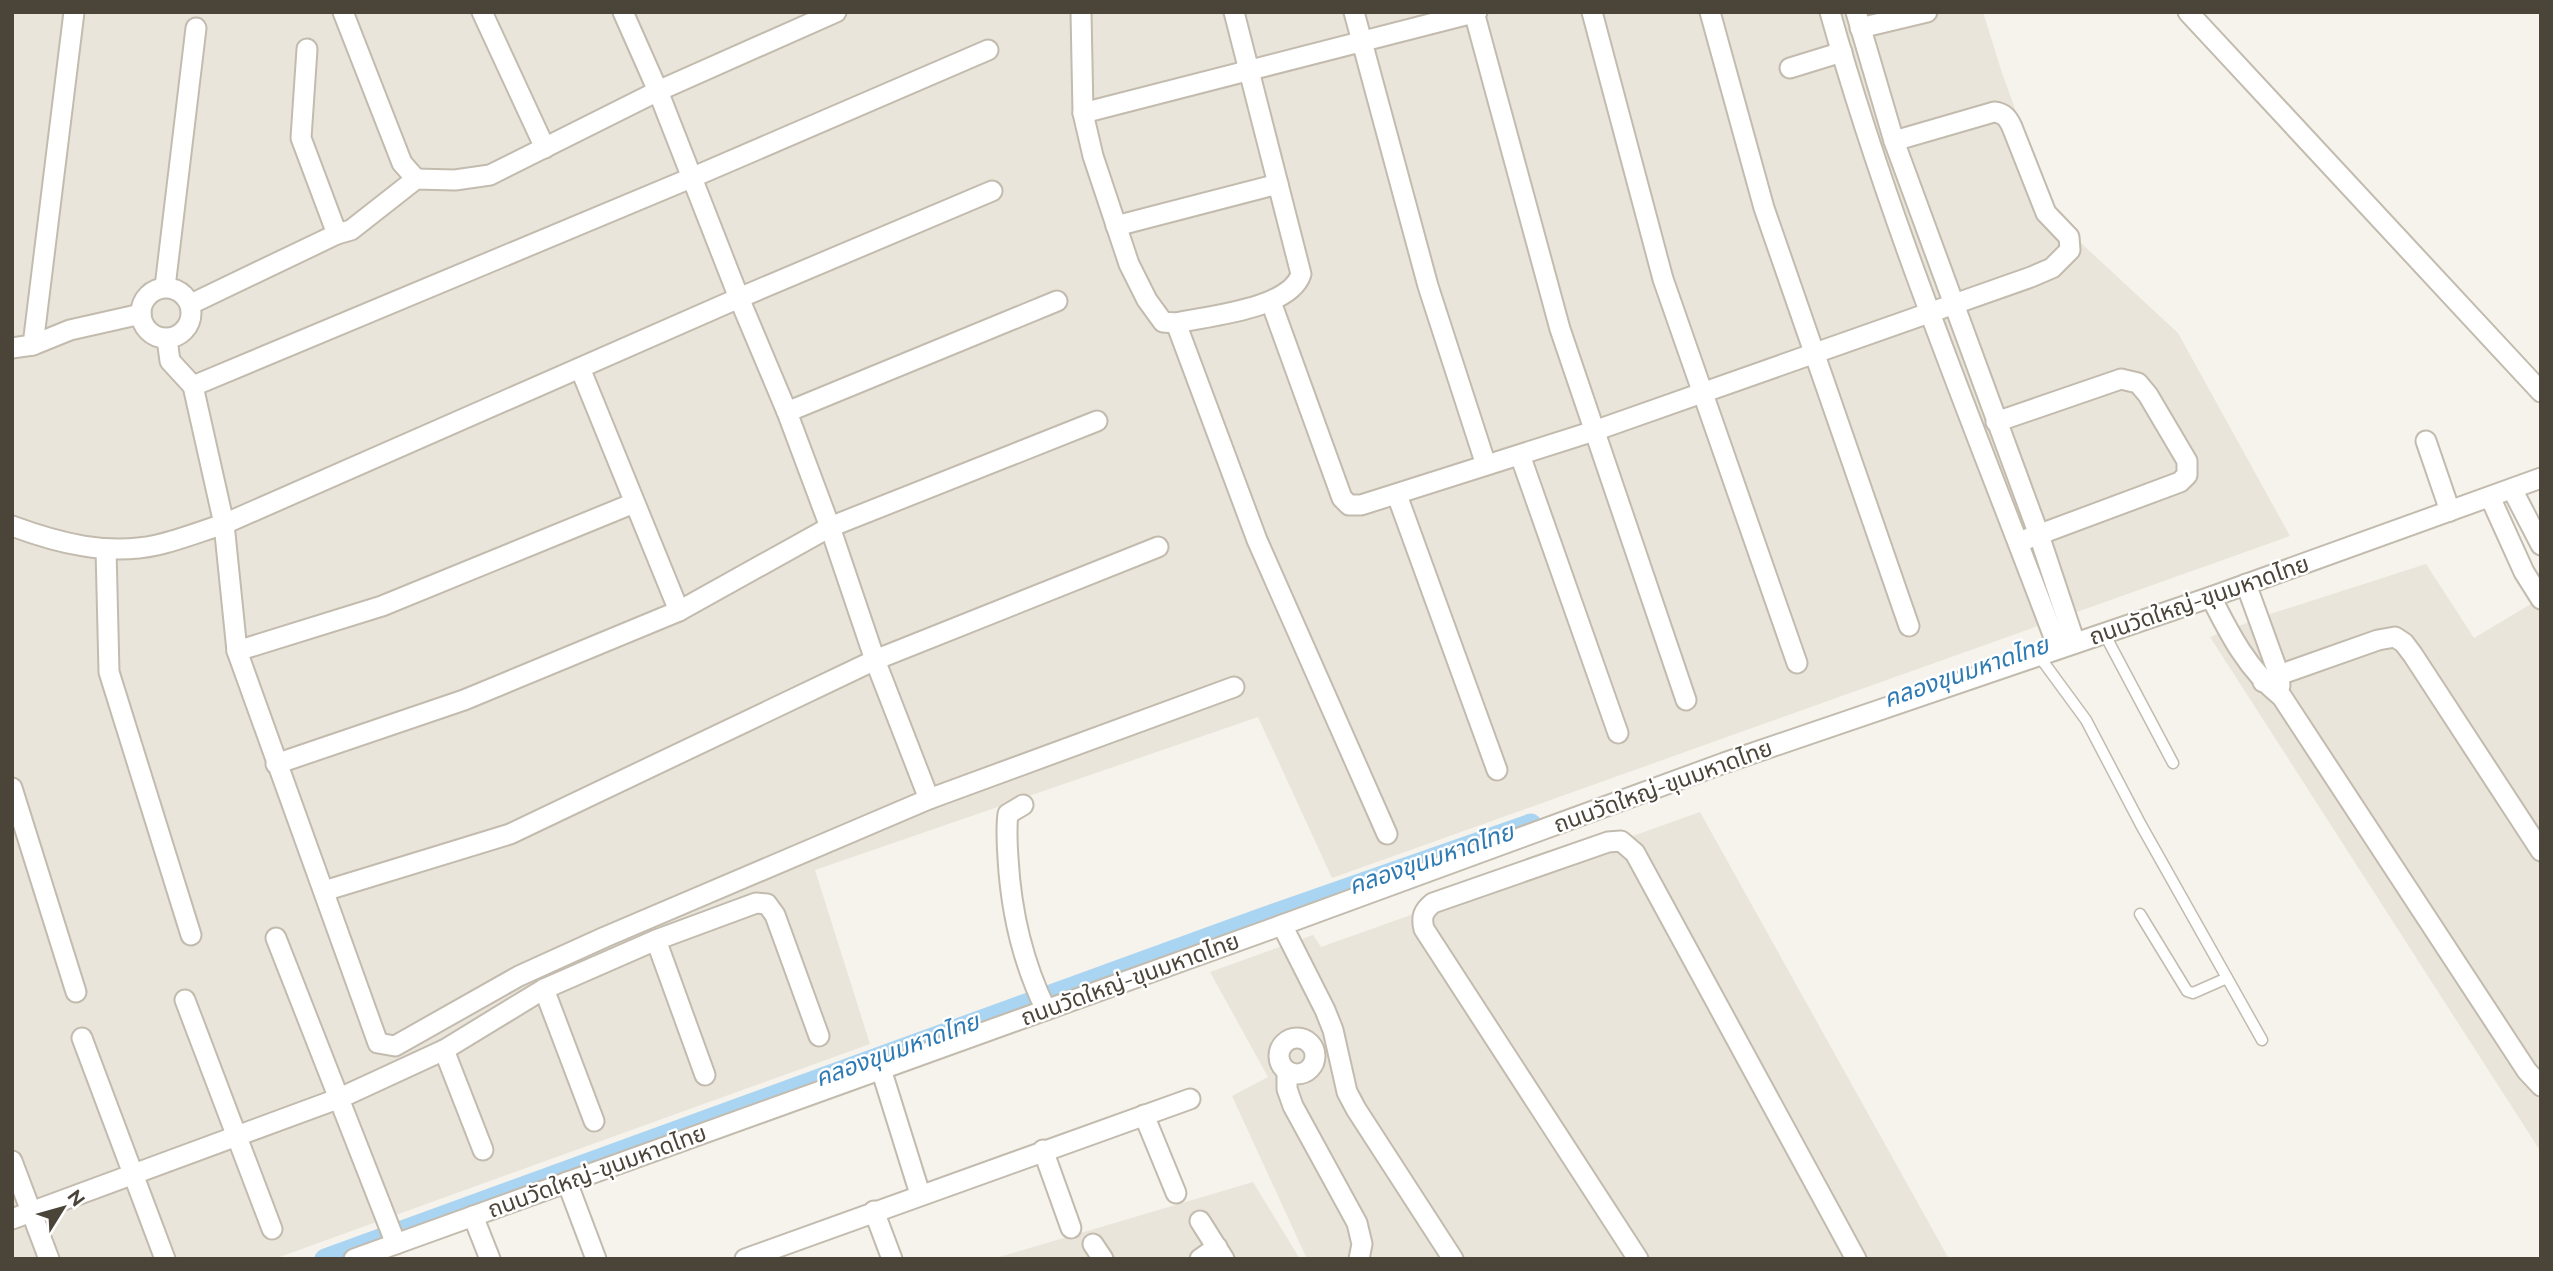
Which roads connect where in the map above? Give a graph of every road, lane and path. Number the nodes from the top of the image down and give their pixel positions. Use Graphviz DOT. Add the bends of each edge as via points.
graph roads {
  1 [pos="74,12"];
  2 [pos="343,12"];
  3 [pos="482,12"];
  4 [pos="622,12"];
  5 [pos="836,12"];
  6 [pos="1081,12"];
  7 [pos="1234,12"];
  8 [pos="1354,12"];
  9 [pos="1475,12"];
  10 [pos="1592,12"];
  11 [pos="1710,12"];
  12 [pos="1830,12"];
  13 [pos="1927,12"];
  14 [pos="2188,12"];
  15 [pos="1858,20"];
  16 [pos="196,28"];
  17 [pos="1362,41"];
  18 [pos="307,49"];
  19 [pos="988,50"];
  20 [pos="1842,52"];
  21 [pos="1790,68"];
  22 [pos="1250,69"];
  23 [pos="658,91"];
  24 [pos="1083,113"];
  25 [pos="1894,141"];
  26 [pos="545,148"];
  27 [pos="691,178"];
  28 [pos="416,179"];
  29 [pos="1278,184"];
  30 [pos="992,191"];
  31 [pos="1116,226"];
  32 [pos="337,234"];
  33 [pos="165,287"];
  34 [pos="739,298"];
  35 [pos="1057,301"];
  36 [pos="1272,302"];
  37 [pos="191,304"];
  38 [pos="1953,304"];
  39 [pos="1928,312"];
  40 [pos="141,314"];
  41 [pos="1176,323"];
  42 [pos="167,339"];
  43 [pos="33,345"];
  44 [pos="12,348"];
  45 [pos="1815,353"];
  46 [pos="580,368"];
  47 [pos="193,386"];
  48 [pos="1703,392"];
  49 [pos="2541,392"];
  50 [pos="787,412"];
  51 [pos="1097,421"];
  52 [pos="1996,422"];
  53 [pos="1594,431"];
  54 [pos="2426,441"];
  55 [pos="1520,456"];
  56 [pos="1486,465"];
  57 [pos="2541,478"];
  58 [pos="2512,489"];
  59 [pos="1397,495"];
  60 [pos="2490,497"];
  61 [pos="634,503"];
  62 [pos="2449,505"];
  63 [pos="224,524"];
  64 [pos="12,526"];
  65 [pos="830,527"];
  66 [pos="2039,535"];
  67 [pos="2017,543"];
  68 [pos="2541,545"];
  69 [pos="1158,547"];
  70 [pos="106,549"];
  71 [pos="2246,584"];
  72 [pos="2211,597"];
  73 [pos="2541,599"];
  74 [pos="2053,606"];
  75 [pos="679,611"];
  76 [pos="1909,626"];
  77 [pos="2104,633"];
  78 [pos="2065,640"];
  79 [pos="237,651"];
  80 [pos="2039,655"];
  81 [pos="874,660"];
  82 [pos="1797,663"];
  83 [pos="2271,679"];
  84 [pos="1234,687"];
  85 [pos="1686,700"];
  86 [pos="1618,733"];
  87 [pos="2173,763"];
  88 [pos="276,764"];
  89 [pos="1497,771"];
  90 [pos="12,788"];
  91 [pos="929,799"];
  92 [pos="1023,805"];
  93 [pos="1387,834"];
  94 [pos="2541,851"];
  95 [pos="324,891"];
  96 [pos="2140,914"];
  97 [pos="1282,925"];
  98 [pos="191,935"];
  99 [pos="276,938"];
  100 [pos="656,940"];
  101 [pos="2227,978"];
  102 [pos="544,989"];
  103 [pos="75,992"];
  104 [pos="185,1000"];
  105 [pos="1043,1004"];
  106 [pos="1333,1031"];
  107 [pos="819,1036"];
  108 [pos="82,1038"];
  109 [pos="2262,1040"];
  110 [pos="1312,1046"];
  111 [pos="444,1050"];
  112 [pos="2534,1067"];
  113 [pos="881,1069"];
  114 [pos="1287,1071"];
  115 [pos="705,1076"];
  116 [pos="2541,1086"];
  117 [pos="340,1098"];
  118 [pos="1190,1099"];
  119 [pos="1144,1115"];
  120 [pos="594,1121"];
  121 [pos="237,1136"];
  122 [pos="483,1150"];
  123 [pos="1043,1150"];
  124 [pos="12,1161"];
  125 [pos="133,1174"];
  126 [pos="567,1182"];
  127 [pos="1177,1193"];
  128 [pos="919,1194"];
  129 [pos="874,1211"];
  130 [pos="32,1212"];
  131 [pos="473,1216"];
  132 [pos="12,1219"];
  133 [pos="1200,1221"];
  134 [pos="1071,1228"];
  135 [pos="272,1229"];
  136 [pos="396,1244"];
  137 [pos="778,1253"];
  138 [pos="1221,1253"];
  139 [pos="1852,1257"];
  140 [pos="49,1259"];
  141 [pos="165,1259"];
  142 [pos="354,1259"];
  143 [pos="490,1259"];
  144 [pos="596,1259"];
  145 [pos="745,1259"];
  146 [pos="891,1259"];
  147 [pos="1200,1259"];
  148 [pos="1359,1259"];
  149 [pos="1453,1259"];
  150 [pos="1638,1259"];
  1 -- 43 [label="street"];
  2 -- 28 [label="street" via="402,163"];
  3 -- 26 [label="street"];
  4 -- 23 [label="street"];
  5 -- 23 [label="street"];
  6 -- 24 [label="street"];
  7 -- 22 [label="street"];
  8 -- 17 [label="street"];
  9 -- 17 [label="street"];
  9 -- 53 [label="street" via="1560,329"];
  10 -- 48 [label="street" via="1663,279"];
  11 -- 45 [label="street" via="1764,208"];
  12 -- 20 [label="street"];
  13 -- 15 [label="street"];
  14 -- 49 [label="street"];
  15 -- 25 [label="street"];
  16 -- 33 [label="street"];
  17 -- 22 [label="street"];
  17 -- 56 [label="street" via="1428,286"];
  18 -- 32 [label="street" via="301,138"];
  19 -- 27 [label="street"];
  20 -- 21 [label="street"];
  20 -- 39 [label="street" via="1875,164"];
  22 -- 24 [label="street"];
  22 -- 29 [label="street"];
  23 -- 26 [label="street"];
  23 -- 27 [label="street"];
  24 -- 31 [label="street"];
  25 -- 38 [label="street"];
  25 -- 38 [label="street" via="2001,113 2008,118 2046,213 2069,237 2070,250 2052,268"];
  26 -- 28 [label="street" via="490,175"];
  27 -- 34 [label="street"];
  27 -- 47 [label="street"];
  28 -- 32 [label="street" via="351,230"];
  29 -- 31 [label="street"];
  29 -- 36 [label="street" via="1301,274 1291,289"];
  30 -- 34 [label="street"];
  31 -- 41 [label="street" via="1154,312 1163,322"];
  32 -- 37 [label="street"];
  33 -- 37 [label="street" via="184,294"];
  33 -- 40 [label="street" via="148,295"];
  34 -- 46 [label="street"];
  34 -- 50 [label="street"];
  35 -- 50 [label="street"];
  36 -- 41 [label="street"];
  36 -- 59 [label="street" via="1345,502 1361,505"];
  37 -- 42 [label="street" via="185,331"];
  38 -- 39 [label="street"];
  38 -- 52 [label="street"];
  39 -- 45 [label="street"];
  39 -- 67 [label="street"];
  40 -- 42 [label="street" via="149,332"];
  40 -- 43 [label="street" via="70,330"];
  41 -- 93 [label="street" via="1257,540"];
  42 -- 47 [label="street" via="170,361"];
  43 -- 44 [label="street"];
  45 -- 48 [label="street"];
  45 -- 76 [label="street"];
  46 -- 61 [label="street"];
  46 -- 63 [label="street"];
  47 -- 63 [label="street"];
  48 -- 53 [label="street"];
  48 -- 82 [label="street"];
  50 -- 65 [label="street"];
  51 -- 65 [label="street"];
  52 -- 66 [label="street"];
  52 -- 66 [label="street" via="2121,379 2130,380 2148,394 2187,461 2187,475 2180,482"];
  53 -- 55 [label="street"];
  53 -- 85 [label="street"];
  54 -- 62 [label="street"];
  55 -- 56 [label="street"];
  55 -- 86 [label="street"];
  56 -- 59 [label="street"];
  57 -- 58 [label="street, ถนนวัดใหญ่-ขุนมหาดไทย"];
  58 -- 60 [label="street, ถนนวัดใหญ่-ขุนมหาดไทย"];
  58 -- 68 [label="street"];
  59 -- 89 [label="street"];
  60 -- 62 [label="street, ถนนวัดใหญ่-ขุนมหาดไทย"];
  60 -- 73 [label="street"];
  61 -- 75 [label="street"];
  61 -- 79 [label="street" via="382,606"];
  62 -- 71 [label="street, ถนนวัดใหญ่-ขุนมหาดไทย"];
  63 -- 70 [label="street" via="156,545"];
  63 -- 79 [label="street"];
  64 -- 70 [label="street" via="46,538"];
  65 -- 75 [label="street"];
  65 -- 81 [label="street"];
  66 -- 67 [label="street"];
  66 -- 74 [label="street"];
  67 -- 74 [label="street"];
  69 -- 81 [label="street"];
  70 -- 98 [label="street" via="109,672"];
  71 -- 72 [label="street, ถนนวัดใหญ่-ขุนมหาดไทย"];
  71 -- 83 [label="street"];
  72 -- 77 [label="street, ถนนวัดใหญ่-ขุนมหาดไทย"];
  72 -- 83 [label="street" via="2230,637"];
  74 -- 78 [label="street"];
  75 -- 88 [label="street" via="464,700"];
  77 -- 78 [label="street, ถนนวัดใหญ่-ขุนมหาดไทย"];
  77 -- 87 [label="lane"];
  78 -- 80 [label="street, ถนนวัดใหญ่-ขุนมหาดไทย"];
  79 -- 88 [label="street"];
  80 -- 97 [label="street, ถนนวัดใหญ่-ขุนมหาดไทย" via="1724,763"];
  80 -- 101 [label="lane" via="2086,720"];
  81 -- 91 [label="street"];
  81 -- 95 [label="street" via="510,834"];
  83 -- 94 [label="street" via="2395,637"];
  83 -- 112 [label="street"];
  84 -- 91 [label="street"];
  88 -- 95 [label="street"];
  90 -- 103 [label="street"];
  91 -- 95 [label="street" via="519,976 394,1046 378,1042"];
  92 -- 105 [label="street" via="1008,814 1006,825 1011,901 1017,936"];
  96 -- 101 [label="lane" via="2187,991 2193,993"];
  97 -- 105 [label="street, ถนนวัดใหญ่-ขุนมหาดไทย"];
  97 -- 106 [label="street"];
  99 -- 117 [label="street"];
  100 -- 102 [label="street"];
  100 -- 107 [label="street" via="756,903 767,904"];
  100 -- 115 [label="street"];
  101 -- 109 [label="lane"];
  102 -- 111 [label="street"];
  102 -- 120 [label="street"];
  104 -- 121 [label="street"];
  105 -- 113 [label="street, ถนนวัดใหญ่-ขุนมหาดไทย"];
  106 -- 110 [label="street"];
  106 -- 149 [label="street" via="1347,1092"];
  108 -- 125 [label="street"];
  110 -- 114 [label="street" via="1315,1058 1311,1069 1299,1074"];
  110 -- 114 [label="street" via="1302,1039 1285,1044 1279,1055"];
  111 -- 117 [label="street"];
  111 -- 122 [label="street"];
  112 -- 116 [label="street"];
  113 -- 126 [label="street, ถนนวัดใหญ่-ขุนมหาดไทย"];
  113 -- 128 [label="street"];
  114 -- 148 [label="street" via="1293,1107 1357,1223 1362,1244"];
  117 -- 121 [label="street"];
  117 -- 136 [label="street"];
  118 -- 119 [label="street"];
  119 -- 123 [label="street"];
  119 -- 127 [label="street"];
  121 -- 125 [label="street"];
  121 -- 135 [label="street"];
  123 -- 128 [label="street"];
  123 -- 134 [label="street"];
  124 -- 130 [label="street"];
  125 -- 130 [label="street"];
  125 -- 141 [label="street"];
  126 -- 131 [label="street, ถนนวัดใหญ่-ขุนมหาดไทย"];
  126 -- 144 [label="street"];
  128 -- 129 [label="street"];
  129 -- 137 [label="street"];
  129 -- 146 [label="street"];
  130 -- 132 [label="street"];
  130 -- 140 [label="street"];
  131 -- 136 [label="street, ถนนวัดใหญ่-ขุนมหาดไทย"];
  131 -- 143 [label="street"];
  133 -- 138 [label="street"];
  136 -- 142 [label="street, ถนนวัดใหญ่-ขุนมหาดไทย"];
  137 -- 145 [label="street"];
  138 -- 147 [label="street"];
  139 -- 150 [label="street" via="1635,853 1621,841 1433,904 1422,920"];
}
